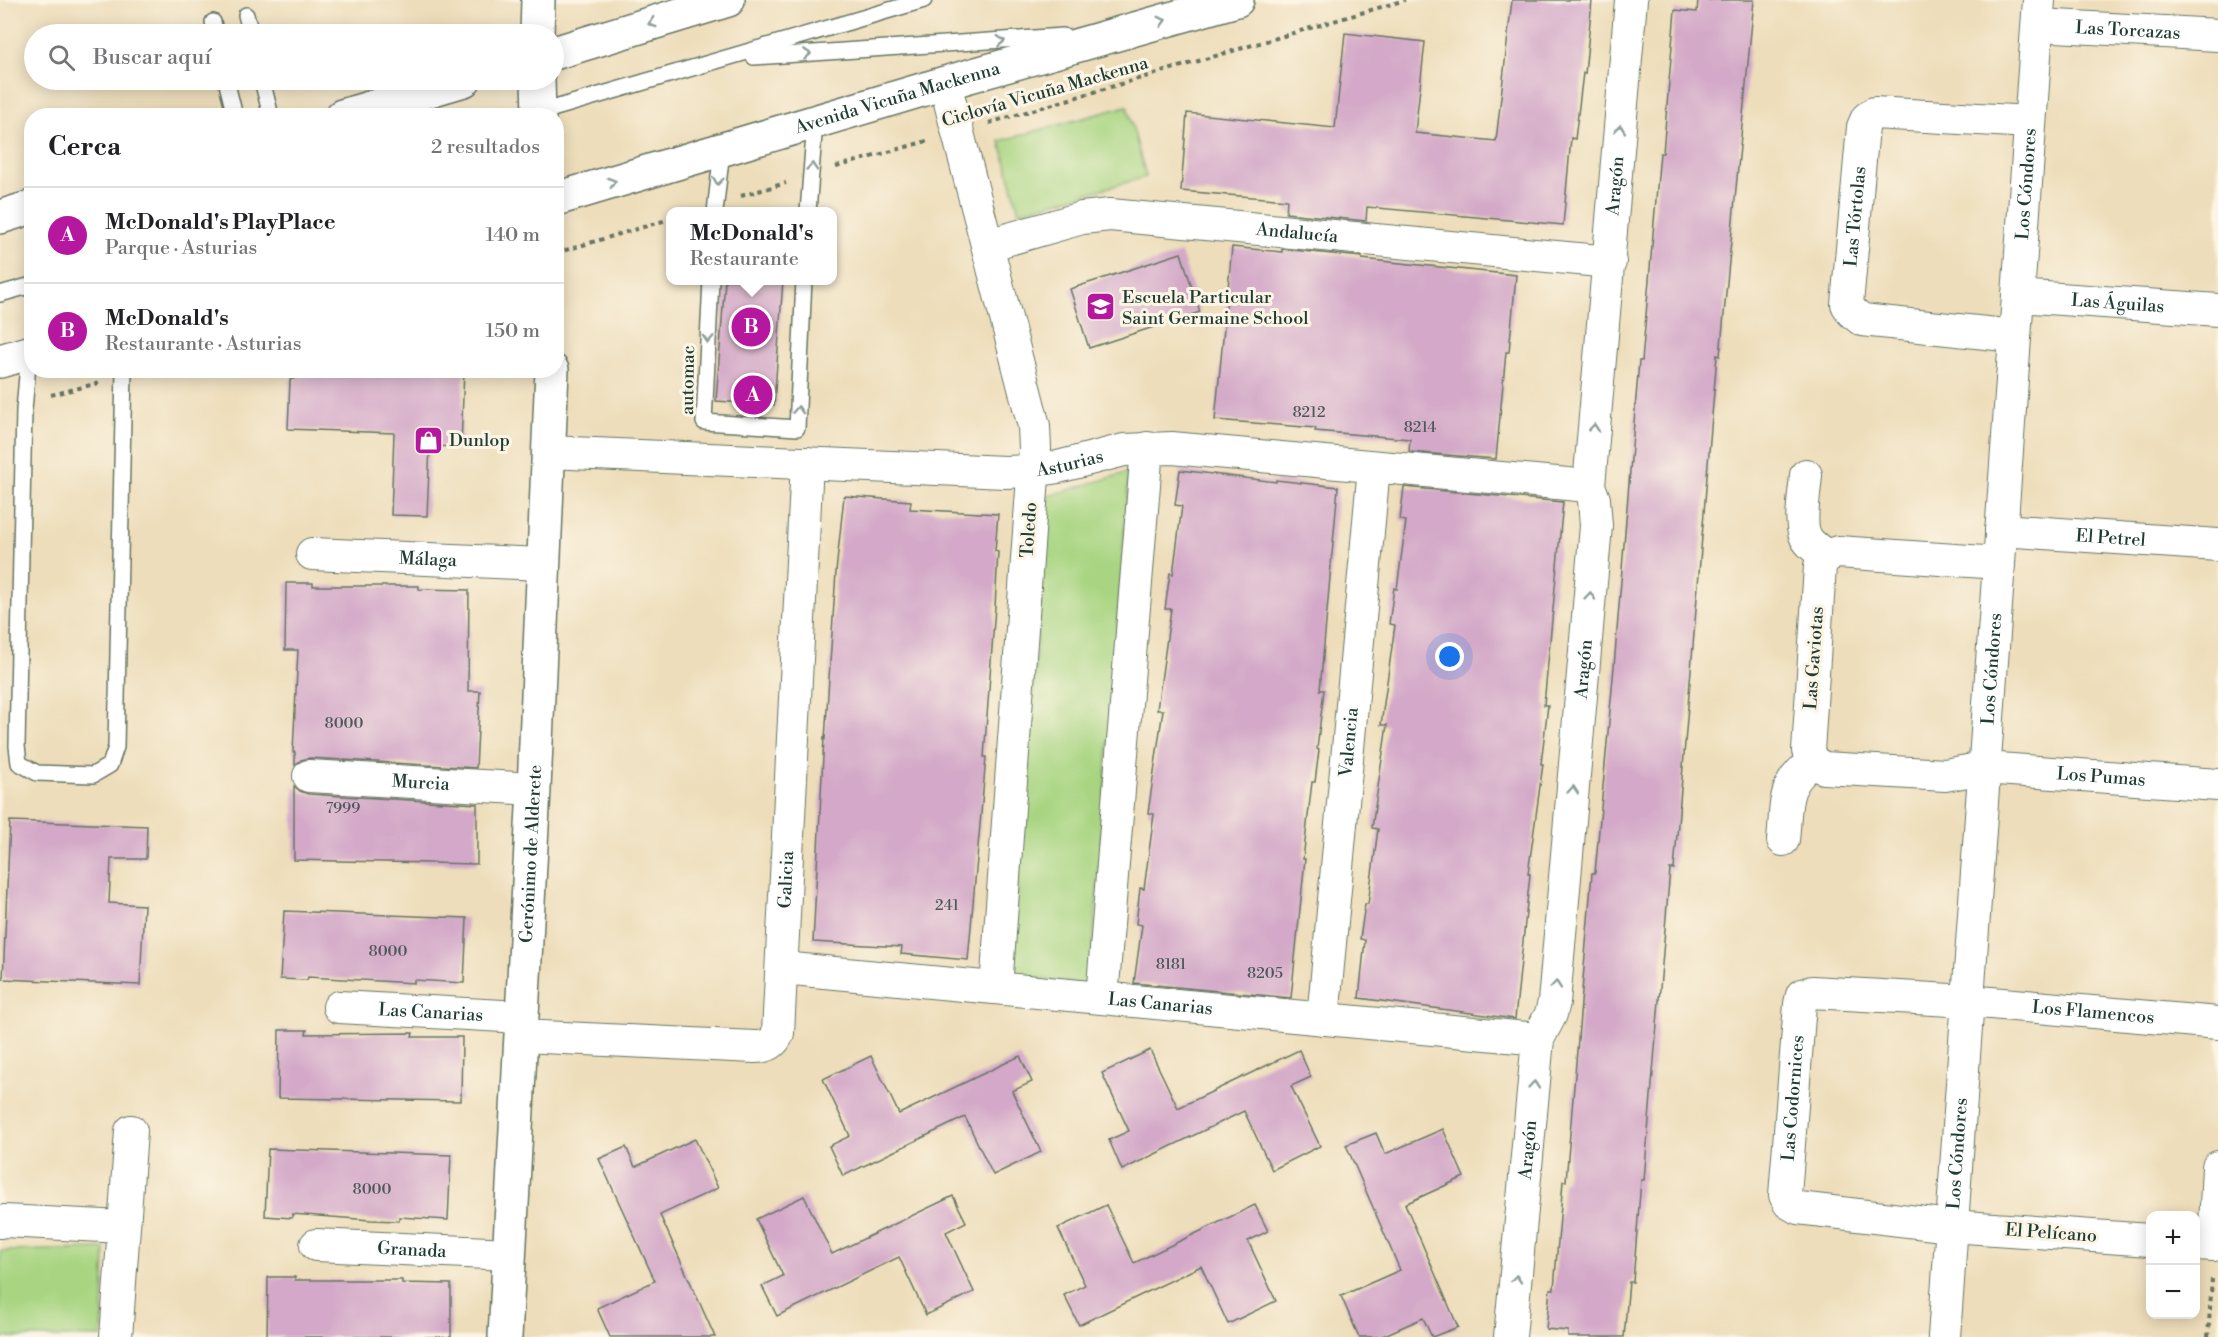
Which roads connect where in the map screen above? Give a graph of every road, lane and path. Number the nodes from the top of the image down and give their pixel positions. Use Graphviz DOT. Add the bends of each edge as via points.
graph roads {
  1 [pos="538,0"];
  2 [pos="728,0"];
  3 [pos="924,0"];
  4 [pos="1237,0"];
  5 [pos="1405,0"];
  6 [pos="1631,0"];
  7 [pos="2038,12"];
  8 [pos="246,15"];
  9 [pos="248,24"];
  10 [pos="537,24"];
  11 [pos="1120,33"];
  12 [pos="2218,35"];
  13 [pos="564,50"];
  14 [pos="727,59"];
  15 [pos="945,83"];
  16 [pos="228,90"];
  17 [pos="264,90"];
  18 [pos="430,90"];
  19 [pos="538,90"];
  20 [pos="233,108"];
  21 [pos="269,108"];
  22 [pos="369,108"];
  23 [pos="537,108"];
  24 [pos="561,108"];
  25 [pos="815,122"];
  26 [pos="2030,122"];
  27 [pos="958,132"];
  28 [pos="722,150"];
  29 [pos="812,175"];
  30 [pos="564,197"];
  31 [pos="715,207"];
  32 [pos="718,207"];
  33 [pos="809,207"];
  34 [pos="24,210"];
  35 [pos="0,217"];
  36 [pos="666,220"];
  37 [pos="988,245"];
  38 [pos="564,251"];
  39 [pos="1610,262"];
  40 [pos="711,285"];
  41 [pos="804,285"];
  42 [pos="24,287"];
  43 [pos="0,294"];
  44 [pos="2018,296"];
  45 [pos="2218,310"];
  46 [pos="2015,336"];
  47 [pos="20,355"];
  48 [pos="107,378"];
  49 [pos="123,378"];
  50 [pos="552,378"];
  51 [pos="25,403"];
  52 [pos="1147,447"];
  53 [pos="549,452"];
  54 [pos="807,463"];
  55 [pos="1374,466"];
  56 [pos="1033,471"];
  57 [pos="1806,475"];
  58 [pos="1589,486"];
  59 [pos="2001,530"];
  60 [pos="2218,545"];
  61 [pos="312,554"];
  62 [pos="1826,556"];
  63 [pos="1999,563"];
  64 [pos="543,564"];
  65 [pos="1813,762"];
  66 [pos="1984,768"];
  67 [pos="309,777"];
  68 [pos="2218,785"];
  69 [pos="534,789"];
  70 [pos="1783,840"];
  71 [pos="782,968"];
  72 [pos="996,988"];
  73 [pos="1102,998"];
  74 [pos="1968,1001"];
  75 [pos="339,1007"];
  76 [pos="1323,1019"];
  77 [pos="2218,1023"];
  78 [pos="521,1027"];
  79 [pos="1538,1039"];
  80 [pos="130,1131"];
  81 [pos="2218,1167"];
  82 [pos="0,1222"];
  83 [pos="1951,1226"];
  84 [pos="123,1227"];
  85 [pos="2146,1240"];
  86 [pos="2205,1244"];
  87 [pos="316,1245"];
  88 [pos="509,1254"];
  89 [pos="116,1337"];
  90 [pos="505,1337"];
  91 [pos="1510,1337"];
  92 [pos="1944,1337"];
  93 [pos="2208,1337"];
  1 -- 10 [label="main road"];
  2 -- 13 [label="main road, one-way"];
  3 -- 14 [label="lane"];
  11 -- 4 [label="main road, Avenida Vicuña Mackenna, one-way"];
  5 -- 27 [label="path, Ciclovía Vicuña Mackenna"];
  39 -- 6 [label="street, Aragón, one-way"];
  7 -- 12 [label="street, Las Torcazas"];
  7 -- 26 [label="street, Los Cóndores"];
  8 -- 9 [label="lane"];
  14 -- 11 [label="lane, one-way"];
  11 -- 15 [label="main road, Avenida Vicuña Mackenna"];
  14 -- 24 [label="lane"];
  15 -- 25 [label="main road, Avenida Vicuña Mackenna"];
  15 -- 27 [label="street, Toledo"];
  16 -- 20 [label="lane"];
  17 -- 21 [label="lane"];
  18 -- 22 [label="main road"];
  19 -- 23 [label="main road"];
  25 -- 28 [label="main road, Avenida Vicuña Mackenna"];
  29 -- 25 [label="lane, one-way"];
  26 -- 44 [label="street, Los Cóndores"];
  26 -- 46 [label="street, Las Tórtolas" via="1874,113 1867,118 1863,127 1847,304 1862,320"];
  27 -- 29 [label="path, Ciclovía Vicuña Mackenna"];
  27 -- 37 [label="street, Toledo"];
  30 -- 28 [label="main road, Avenida Vicuña Mackenna, one-way"];
  28 -- 31 [label="lane, one-way"];
  29 -- 32 [label="path, Ciclovía Vicuña Mackenna"];
  29 -- 33 [label="lane"];
  34 -- 35 [label="main road"];
  36 -- 38 [label="path"];
  37 -- 39 [label="street, Andalucía" via="1082,218 1110,215"];
  37 -- 56 [label="street, Toledo" via="1030,407 1035,449"];
  58 -- 39 [label="street, Aragón, one-way"];
  40 -- 41 [label="lane, automac, one-way" via="704,422 797,428"];
  42 -- 43 [label="lane"];
  44 -- 45 [label="street, Las Águilas"];
  44 -- 46 [label="street, Los Cóndores"];
  46 -- 59 [label="street, Los Cóndores"];
  47 -- 51 [label="lane"];
  48 -- 51 [label="path"];
  49 -- 51 [label="lane" via="116,747 110,765 93,775 37,773 19,763 16,746"];
  50 -- 53 [label="main road, Gerónimo de Alderete"];
  52 -- 55 [label="street, Asturias"];
  52 -- 56 [label="street, Asturias"];
  52 -- 73 [label="street"];
  53 -- 54 [label="street, Asturias"];
  53 -- 64 [label="main road, Gerónimo de Alderete"];
  54 -- 56 [label="street, Asturias"];
  54 -- 71 [label="street, Galicia"];
  55 -- 58 [label="street, Asturias"];
  55 -- 76 [label="street, Valencia"];
  56 -- 72 [label="street, Toledo"];
  57 -- 62 [label="street" via="1803,529 1809,542"];
  79 -- 58 [label="street, Aragón, one-way" via="1554,1002 1596,526"];
  59 -- 60 [label="street, El Petrel"];
  59 -- 63 [label="street, Los Cóndores"];
  61 -- 64 [label="street, Málaga"];
  62 -- 63 [label="street" via="1838,552"];
  62 -- 65 [label="street, Las Gaviotas" via="1820,566 1808,751"];
  63 -- 66 [label="street, Los Cóndores"];
  64 -- 69 [label="main road, Gerónimo de Alderete"];
  65 -- 66 [label="street" via="1824,768 1945,775"];
  65 -- 70 [label="street" via="1790,785"];
  66 -- 68 [label="street, Los Pumas"];
  66 -- 74 [label="street, Los Cóndores"];
  67 -- 69 [label="street, Murcia"];
  69 -- 78 [label="main road, Gerónimo de Alderete"];
  71 -- 72 [label="street, Las Canarias"];
  71 -- 78 [label="street, Galicia" via="778,1033 764,1047"];
  72 -- 73 [label="street, Las Canarias"];
  73 -- 76 [label="street, Las Canarias"];
  74 -- 77 [label="street, Los Flamencos"];
  74 -- 83 [label="street, Los Cóndores"];
  74 -- 83 [label="street, Las Codornices" via="1812,992 1802,995 1785,1195 1798,1208"];
  75 -- 78 [label="street, Las Canarias"];
  76 -- 79 [label="street, Las Canarias"];
  78 -- 88 [label="main road, Gerónimo de Alderete"];
  91 -- 79 [label="street, Aragón, one-way"];
  80 -- 84 [label="street"];
  81 -- 86 [label="street"];
  82 -- 84 [label="street"];
  83 -- 85 [label="street, El Pelícano"];
  83 -- 92 [label="street, Los Cóndores"];
  84 -- 89 [label="street"];
  86 -- 93 [label="path"];
  87 -- 88 [label="street, Granada"];
  88 -- 90 [label="main road, Gerónimo de Alderete"];
}
